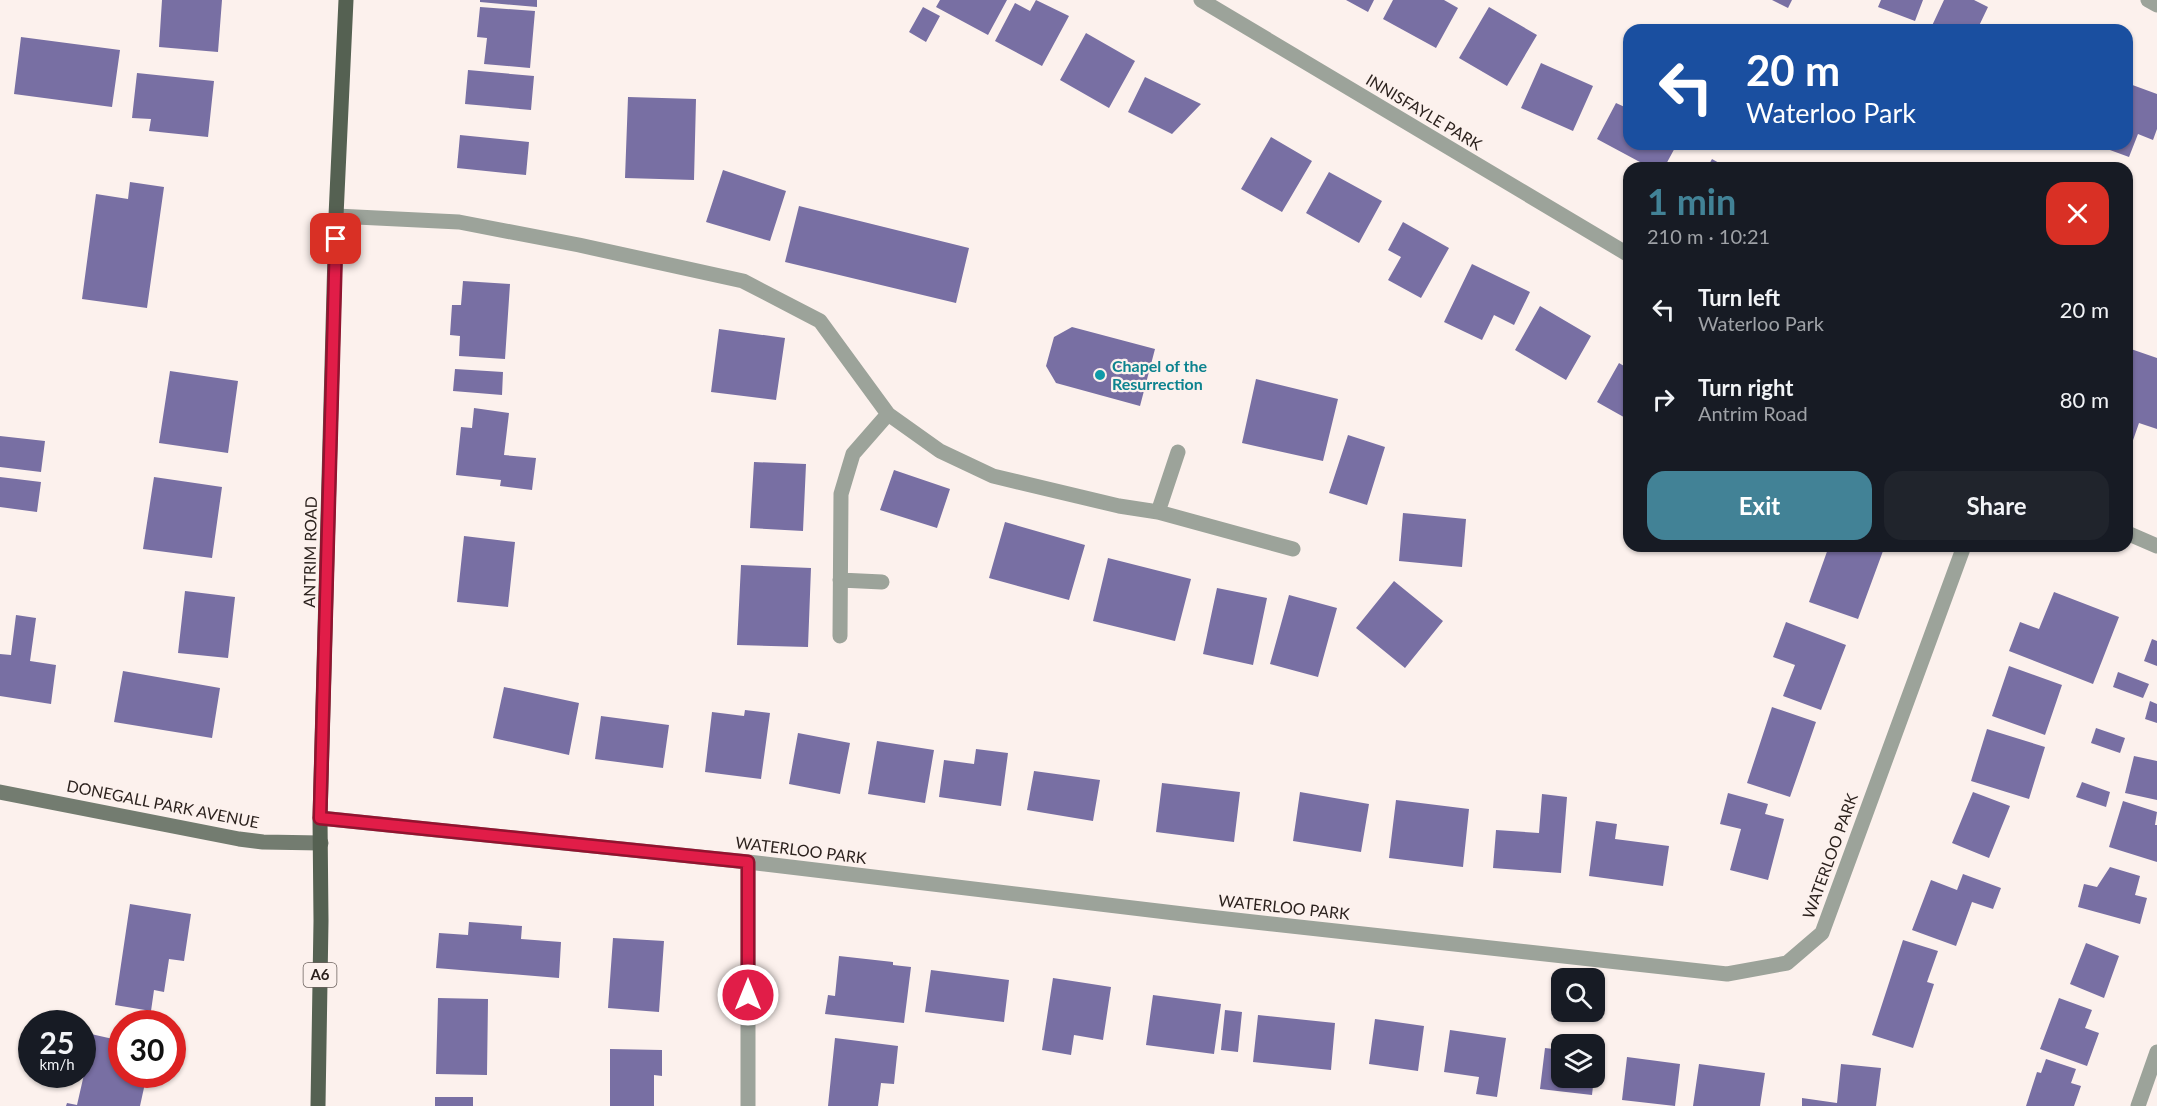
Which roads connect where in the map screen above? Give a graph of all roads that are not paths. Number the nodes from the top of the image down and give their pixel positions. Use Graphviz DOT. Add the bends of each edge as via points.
graph roads {
  1 [pos="345,0"];
  2 [pos="1201,0"];
  3 [pos="2148,0"];
  4 [pos="2157,5"];
  5 [pos="336,216"];
  6 [pos="1623,251"];
  7 [pos="888,414"];
  8 [pos="1178,452"];
  9 [pos="1158,512"];
  10 [pos="2133,536"];
  11 [pos="2157,546"];
  12 [pos="1293,549"];
  13 [pos="1962,552"];
  14 [pos="840,580"];
  15 [pos="882,582"];
  16 [pos="840,636"];
  17 [pos="0,792"];
  18 [pos="320,818"];
  19 [pos="321,843"];
  20 [pos="748,862"];
  21 [pos="2157,1052"];
  22 [pos="318,1106"];
  23 [pos="748,1106"];
  24 [pos="2138,1106"];
  1 -- 5 [label="main road, ANTRIM ROAD / A6"];
  2 -- 6 [label="street, INNISFAYLE PARK"];
  3 -- 4 [label="street"];
  5 -- 7 [label="street" via="459,222 743,281 820,321"];
  5 -- 18 [label="main road, ANTRIM ROAD / A6"];
  7 -- 9 [label="street" via="940,451 993,476"];
  7 -- 14 [label="street" via="853,454 841,494"];
  8 -- 9 [label="street"];
  9 -- 12 [label="street"];
  10 -- 11 [label="street"];
  13 -- 20 [label="street, WATERLOO PARK" via="1822,933 1787,963 1727,974"];
  14 -- 15 [label="street"];
  14 -- 16 [label="street"];
  17 -- 19 [label="street, DONEGALL PARK AVENUE" via="264,842"];
  18 -- 19 [label="main road, ANTRIM ROAD / A6"];
  18 -- 20 [label="street, WATERLOO PARK"];
  19 -- 22 [label="main road, ANTRIM ROAD / A6"];
  20 -- 23 [label="street"];
  21 -- 24 [label="street"];
}
